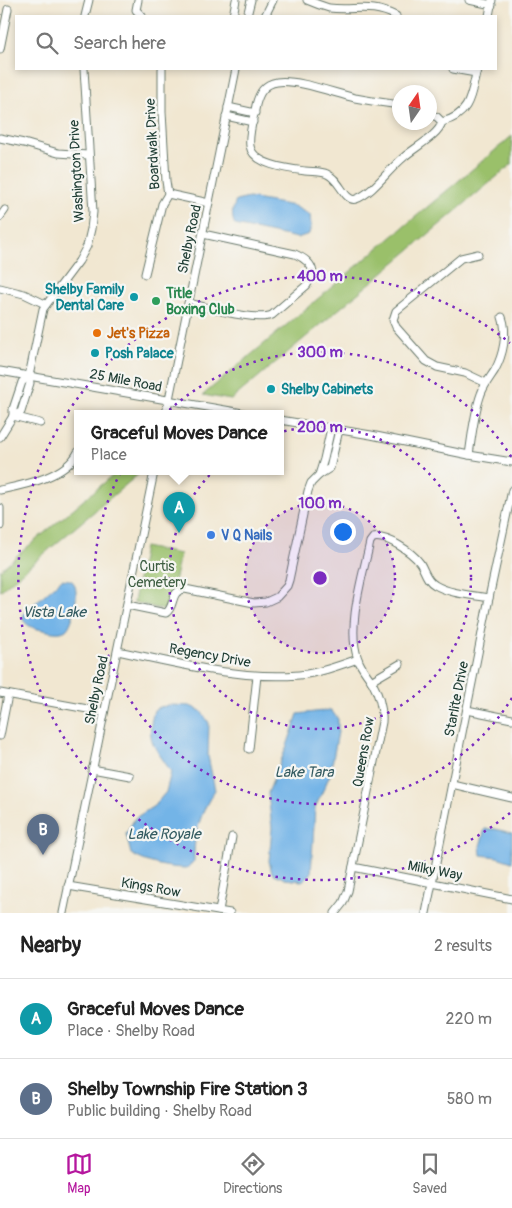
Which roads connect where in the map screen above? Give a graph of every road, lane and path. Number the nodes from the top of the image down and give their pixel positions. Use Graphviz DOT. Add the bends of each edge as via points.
graph roads {
  1 [pos="89,0"];
  2 [pos="138,0"];
  3 [pos="236,0"];
  4 [pos="251,0"];
  5 [pos="273,0"];
  6 [pos="307,0"];
  7 [pos="469,0"];
  8 [pos="492,2"];
  9 [pos="8,9"];
  10 [pos="85,15"];
  11 [pos="141,15"];
  12 [pos="233,15"];
  13 [pos="247,15"];
  14 [pos="266,15"];
  15 [pos="393,15"];
  16 [pos="489,15"];
  17 [pos="0,49"];
  18 [pos="84,70"];
  19 [pos="162,70"];
  20 [pos="236,70"];
  21 [pos="476,71"];
  22 [pos="392,103"];
  23 [pos="228,107"];
  24 [pos="255,113"];
  25 [pos="226,116"];
  26 [pos="437,119"];
  27 [pos="253,122"];
  28 [pos="442,122"];
  29 [pos="0,138"];
  30 [pos="88,155"];
  31 [pos="168,194"];
  32 [pos="208,204"];
  33 [pos="5,210"];
  34 [pos="0,217"];
  35 [pos="203,234"];
  36 [pos="478,254"];
  37 [pos="145,274"];
  38 [pos="0,288"];
  39 [pos="188,303"];
  40 [pos="45,304"];
  41 [pos="502,317"];
  42 [pos="0,371"];
  43 [pos="29,376"];
  44 [pos="486,383"];
  45 [pos="169,401"];
  46 [pos="167,410"];
  47 [pos="224,410"];
  48 [pos="13,416"];
  49 [pos="284,421"];
  50 [pos="40,423"];
  51 [pos="330,428"];
  52 [pos="339,430"];
  53 [pos="0,437"];
  54 [pos="469,455"];
  55 [pos="74,458"];
  56 [pos="512,462"];
  57 [pos="153,475"];
  58 [pos="319,475"];
  59 [pos="0,490"];
  60 [pos="512,490"];
  61 [pos="0,508"];
  62 [pos="0,526"];
  63 [pos="489,598"];
  64 [pos="127,605"];
  65 [pos="118,651"];
  66 [pos="358,660"];
  67 [pos="400,664"];
  68 [pos="257,676"];
  69 [pos="372,682"];
  70 [pos="0,693"];
  71 [pos="8,695"];
  72 [pos="466,710"];
  73 [pos="104,712"];
  74 [pos="512,720"];
  75 [pos="0,736"];
  76 [pos="249,749"];
  77 [pos="92,769"];
  78 [pos="130,776"];
  79 [pos="452,784"];
  80 [pos="512,798"];
  81 [pos="232,837"];
  82 [pos="353,867"];
  83 [pos="432,882"];
  84 [pos="68,886"];
  85 [pos="512,899"];
  86 [pos="218,911"];
  87 [pos="63,913"];
  88 [pos="230,913"];
  89 [pos="336,913"];
  90 [pos="426,913"];
  1 -- 10 [label="street"];
  2 -- 11 [label="street" via="136,10"];
  3 -- 12 [label="street"];
  4 -- 13 [label="street"];
  5 -- 14 [label="street"];
  6 -- 15 [label="street" via="330,8 374,8"];
  7 -- 8 [label="street"];
  8 -- 16 [label="street"];
  9 -- 17 [label="street"];
  18 -- 30 [label="street, Washington Drive"];
  19 -- 31 [label="street, Boardwalk Drive"];
  20 -- 23 [label="street, Shelby Road"];
  21 -- 28 [label="street" via="469,104 456,117"];
  22 -- 24 [label="street" via="280,82 270,83 261,90"];
  23 -- 24 [label="street"];
  23 -- 25 [label="street, Shelby Road"];
  24 -- 27 [label="street"];
  25 -- 27 [label="street"];
  25 -- 32 [label="street, Shelby Road"];
  26 -- 28 [label="street"];
  27 -- 28 [label="street" via="249,144 254,155 273,165 324,172 332,176 350,200 373,188 403,157 439,130"];
  29 -- 30 [label="street" via="58,154"];
  30 -- 40 [label="street, Washington Drive" via="92,212 90,238 79,261"];
  31 -- 32 [label="street"];
  31 -- 37 [label="street, Boardwalk Drive" via="162,204"];
  32 -- 35 [label="street, Shelby Road"];
  33 -- 34 [label="street"];
  35 -- 39 [label="street, Shelby Road"];
  35 -- 39 [label="street" via="301,256 311,265 313,273 307,285 266,317"];
  36 -- 44 [label="street" via="461,258 396,312 393,320 432,365 465,373"];
  38 -- 40 [label="street"];
  39 -- 45 [label="street, Shelby Road"];
  40 -- 43 [label="street, Washington Drive"];
  41 -- 44 [label="street" via="506,328 501,352"];
  42 -- 43 [label="street, 25 Mile Road"];
  43 -- 45 [label="street, 25 Mile Road"];
  43 -- 48 [label="street, Washington Drive" via="21,412"];
  44 -- 54 [label="street" via="478,404"];
  45 -- 46 [label="street, Shelby Road"];
  45 -- 47 [label="street, 25 Mile Road"];
  48 -- 50 [label="street"];
  48 -- 53 [label="street"];
  49 -- 51 [label="street"];
  51 -- 52 [label="street"];
  51 -- 58 [label="street"];
  52 -- 54 [label="street"];
  52 -- 58 [label="street" via="330,468"];
  54 -- 56 [label="street"];
  55 -- 59 [label="street" via="59,471"];
  57 -- 64 [label="street, Shelby Road"];
  58 -- 64 [label="street" via="308,491 288,583 277,596 266,602 254,603 185,589 177,591 166,612"];
  60 -- 63 [label="street, Starlite Drive"];
  61 -- 62 [label="street"];
  63 -- 66 [label="street, Queens Row" via="435,586 418,560 408,552 382,538 372,538 354,621 353,641"];
  63 -- 72 [label="street, Starlite Drive"];
  64 -- 65 [label="street, Shelby Road"];
  65 -- 68 [label="street, Regency Drive"];
  65 -- 73 [label="street, Shelby Road"];
  66 -- 68 [label="street, Regency Drive" via="298,675"];
  66 -- 69 [label="street, Queens Row"];
  67 -- 69 [label="street"];
  68 -- 76 [label="street"];
  69 -- 82 [label="street, Queens Row" via="383,712 382,722"];
  70 -- 71 [label="street"];
  71 -- 73 [label="street"];
  71 -- 75 [label="street"];
  72 -- 74 [label="street"];
  72 -- 79 [label="street, Starlite Drive"];
  73 -- 77 [label="street, Shelby Road"];
  77 -- 78 [label="street"];
  77 -- 84 [label="street, Shelby Road"];
  79 -- 80 [label="street"];
  79 -- 83 [label="street, Starlite Drive"];
  81 -- 86 [label="street"];
  82 -- 83 [label="street, Milky Way"];
  82 -- 89 [label="street, Queens Row" via="348,891"];
  83 -- 85 [label="street, Milky Way"];
  83 -- 90 [label="street, Starlite Drive"];
  84 -- 86 [label="street, Kings Row"];
  84 -- 87 [label="street, Shelby Road"];
  86 -- 88 [label="street, Kings Row"];
}
